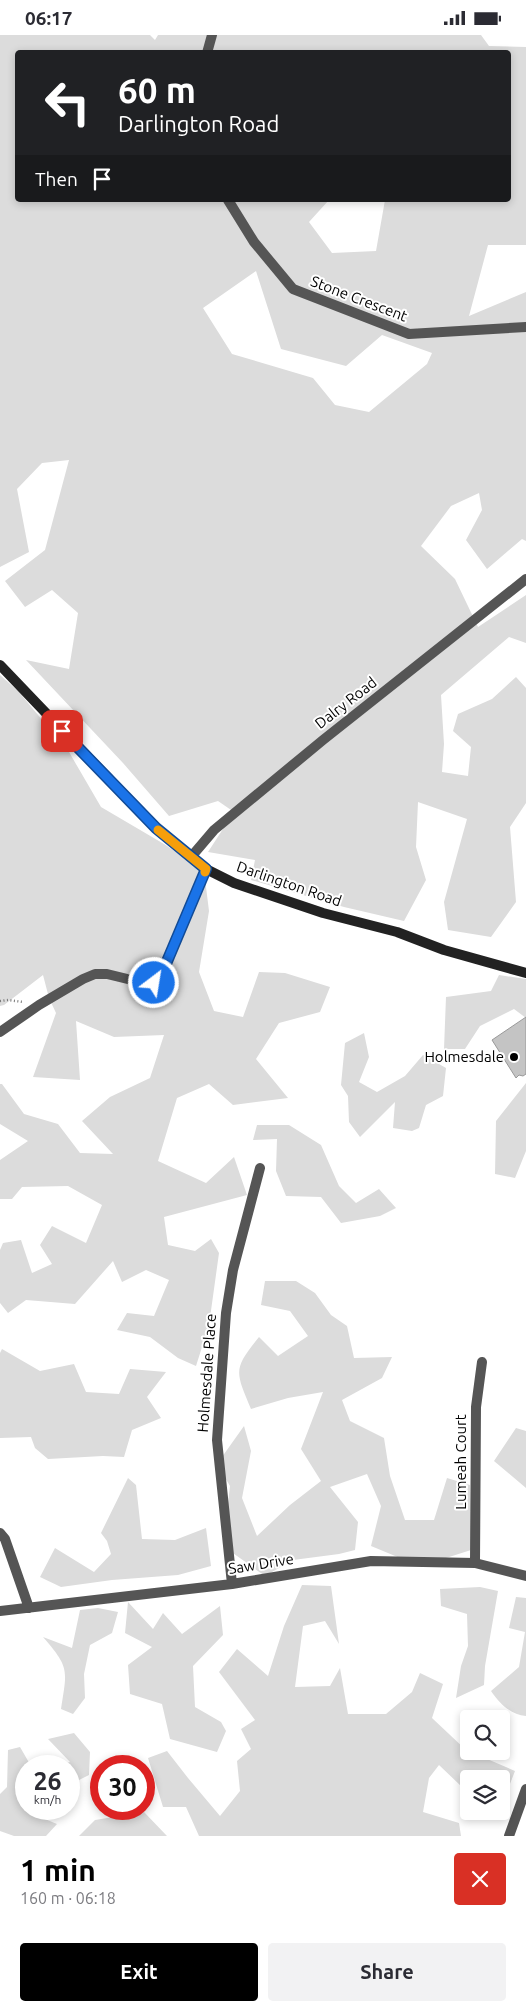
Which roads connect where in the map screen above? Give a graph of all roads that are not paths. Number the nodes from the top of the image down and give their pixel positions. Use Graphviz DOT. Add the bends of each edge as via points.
graph roads {
  1 [pos="212,35"];
  2 [pos="208,50"];
  3 [pos="229,202"];
  4 [pos="526,327"];
  5 [pos="526,579"];
  6 [pos="0,665"];
  7 [pos="191,857"];
  8 [pos="206,869"];
  9 [pos="526,973"];
  10 [pos="0,1032"];
  11 [pos="260,1168"];
  12 [pos="482,1362"];
  13 [pos="0,1533"];
  14 [pos="475,1563"];
  15 [pos="526,1576"];
  16 [pos="232,1584"];
  17 [pos="28,1607"];
  18 [pos="0,1611"];
  19 [pos="526,1789"];
  20 [pos="509,1836"];
  1 -- 2 [label="street"];
  3 -- 4 [label="street, Stone Crescent" via="254,242 293,289 409,334"];
  5 -- 7 [label="street, Dalry Road" via="214,830"];
  6 -- 7 [label="street, Darlington Road" via="156,828"];
  7 -- 8 [label="street, Darlington Road"];
  8 -- 9 [label="street, Darlington Road" via="234,883 323,913 397,932 444,950"];
  8 -- 10 [label="street" via="160,978 154,983 95,974 39,1005"];
  11 -- 16 [label="street, Holmesdale Place" via="233,1271 226,1313 217,1440"];
  12 -- 14 [label="street, Lumeah Court" via="476,1407"];
  13 -- 17 [label="street" via="5,1539"];
  14 -- 15 [label="street, Saw Drive"];
  14 -- 16 [label="street, Saw Drive" via="371,1561"];
  16 -- 17 [label="street, Saw Drive"];
  17 -- 18 [label="street, Saw Drive"];
  19 -- 20 [label="street"];
}
